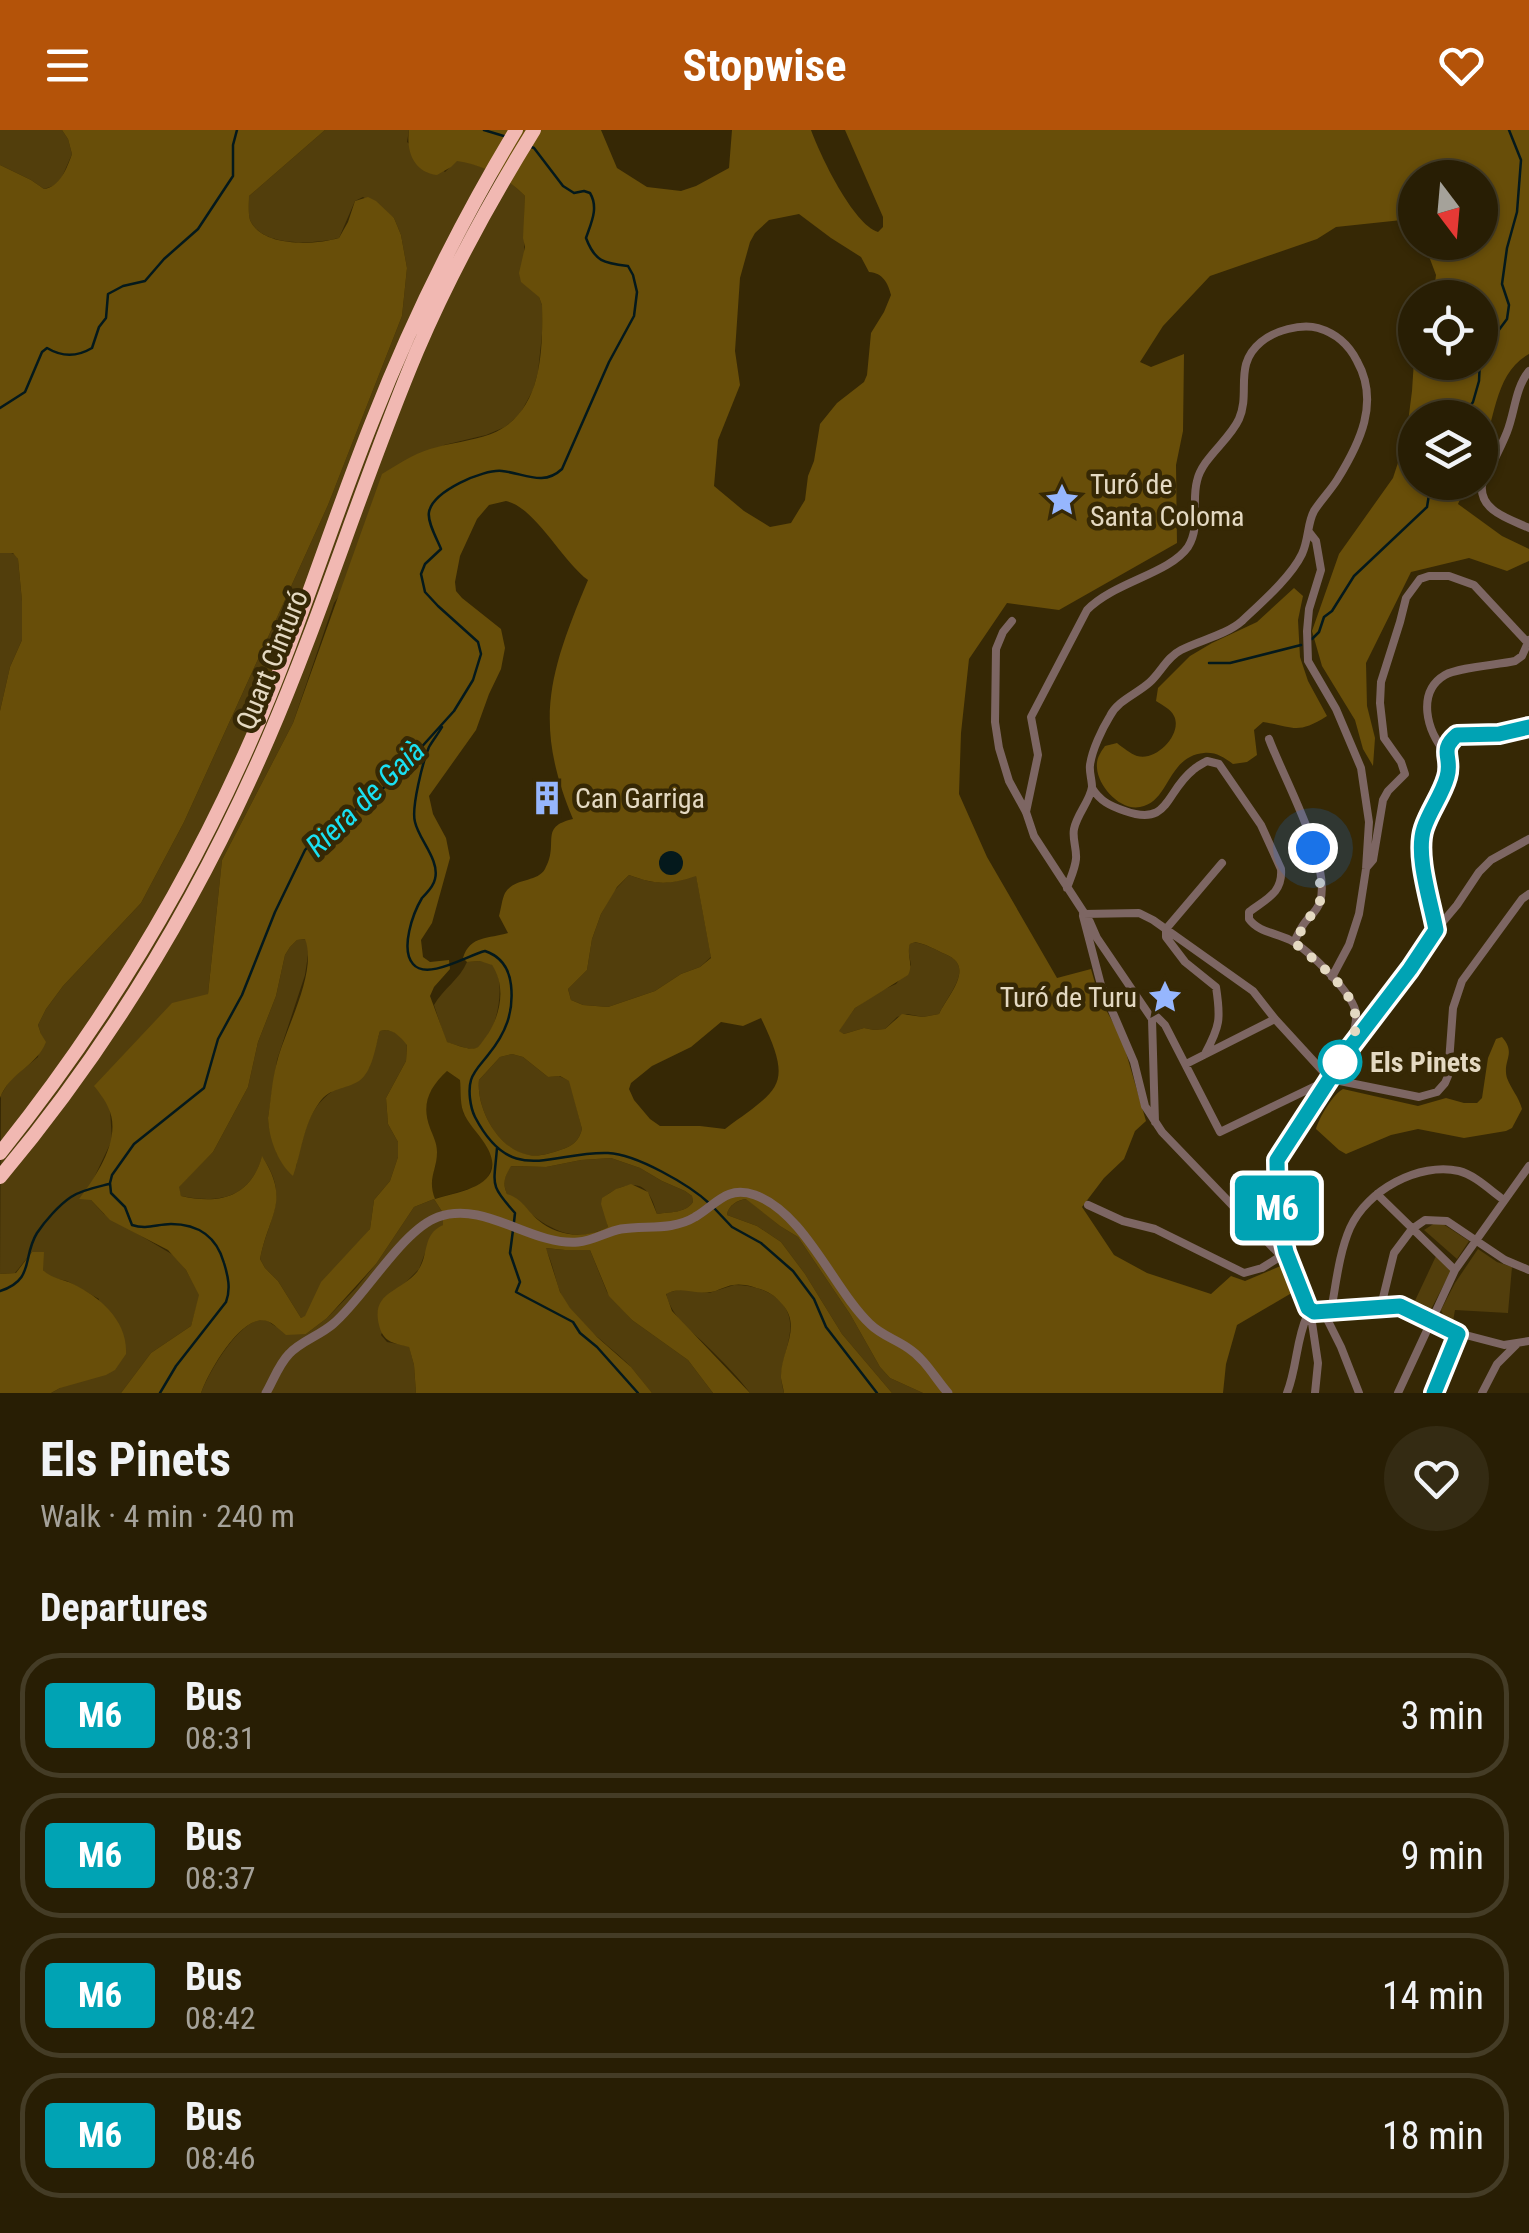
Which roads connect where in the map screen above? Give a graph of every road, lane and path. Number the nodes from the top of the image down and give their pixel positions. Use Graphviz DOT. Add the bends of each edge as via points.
graph roads {
  1 [pos="516,130"];
  2 [pos="534,130"];
  3 [pos="468,229"];
  4 [pos="1529,371"];
  5 [pos="1529,528"];
  6 [pos="1309,532"];
  7 [pos="1319,552"];
  8 [pos="1302,554"];
  9 [pos="1012,622"];
  10 [pos="1528,642"];
  11 [pos="1529,726"];
  12 [pos="1269,739"];
  13 [pos="1446,752"];
  14 [pos="1092,788"];
  15 [pos="1026,812"];
  16 [pos="1529,838"];
  17 [pos="1222,863"];
  18 [pos="1366,868"];
  19 [pos="1068,888"];
  20 [pos="1529,894"];
  21 [pos="1083,914"];
  22 [pos="1166,929"];
  23 [pos="1436,930"];
  24 [pos="1294,942"];
  25 [pos="1332,977"];
  26 [pos="1152,1019"];
  27 [pos="1275,1019"];
  28 [pos="1349,1049"];
  29 [pos="1205,1054"];
  30 [pos="1186,1064"];
  31 [pos="1330,1078"];
  32 [pos="1155,1122"];
  33 [pos="18,1143"];
  34 [pos="0,1154"];
  35 [pos="1529,1166"];
  36 [pos="0,1177"];
  37 [pos="1377,1194"];
  38 [pos="1504,1200"];
  39 [pos="1088,1204"];
  40 [pos="1412,1229"];
  41 [pos="1476,1241"];
  42 [pos="1284,1254"];
  43 [pos="1455,1270"];
  44 [pos="1529,1270"];
  45 [pos="1381,1306"];
  46 [pos="1315,1312"];
  47 [pos="1432,1320"];
  48 [pos="1458,1334"];
  49 [pos="1529,1341"];
  50 [pos="1516,1344"];
  51 [pos="266,1393"];
  52 [pos="948,1393"];
  53 [pos="1288,1393"];
  54 [pos="1315,1393"];
  55 [pos="1359,1393"];
  56 [pos="1398,1393"];
  57 [pos="1434,1393"];
  58 [pos="1482,1393"];
  1 -- 3 [label="highway, Quart Cinturó"];
  2 -- 3 [label="highway, Quart Cinturó"];
  3 -- 33 [label="highway, Quart Cinturó" via="268,739 225,831 98,1033"];
  4 -- 5 [label="street" via="1481,494 1494,511"];
  6 -- 7 [label="street"];
  6 -- 8 [label="street"];
  6 -- 15 [label="street" via="1314,511 1364,428 1369,401 1365,376 1343,341 1304,327 1276,333 1252,352 1242,374 1238,421 1197,476 1196,531 1189,545 1087,610 1031,717 1038,755"];
  7 -- 8 [label="street"];
  7 -- 18 [label="street" via="1306,631 1308,661 1361,768 1369,822"];
  8 -- 14 [label="street" via="1236,625 1175,653 1110,714 1094,748"];
  9 -- 15 [label="street" via="996,648 995,722 1009,781"];
  10 -- 13 [label="street" via="1515,661 1448,673 1434,686 1427,711"];
  10 -- 18 [label="street" via="1464,580 1429,576 1406,598 1380,703 1384,738 1405,774 1383,800"];
  11 -- 13 [label="street" via="1457,735"];
  12 -- 24 [label="street" via="1320,872 1320,901"];
  13 -- 23 [label="street" via="1446,781 1422,832"];
  14 -- 19 [label="street" via="1074,828"];
  14 -- 24 [label="street" via="1108,804 1142,816 1159,812 1191,771 1218,764 1261,824 1281,869 1278,890 1249,919"];
  15 -- 19 [label="street"];
  16 -- 23 [label="street" via="1486,864"];
  17 -- 22 [label="street"];
  18 -- 25 [label="street" via="1359,914"];
  19 -- 21 [label="street"];
  20 -- 31 [label="street" via="1462,981 1448,1076 1437,1092 1418,1098"];
  21 -- 22 [label="street" via="1139,913"];
  21 -- 26 [label="street"];
  21 -- 32 [label="street" via="1102,985"];
  22 -- 27 [label="street" via="1253,991"];
  22 -- 29 [label="street" via="1185,962 1216,987 1218,1030"];
  23 -- 28 [label="street"];
  24 -- 25 [label="street"];
  25 -- 28 [label="street" via="1355,1008"];
  26 -- 30 [label="street" via="1162,1020"];
  26 -- 32 [label="street"];
  27 -- 29 [label="street"];
  27 -- 31 [label="street"];
  28 -- 31 [label="street"];
  29 -- 30 [label="street"];
  30 -- 31 [label="street" via="1220,1132"];
  31 -- 42 [label="street" via="1277,1160"];
  32 -- 42 [label="street"];
  33 -- 34 [label="highway, Quart Cinturó"];
  33 -- 36 [label="highway, Quart Cinturó"];
  35 -- 38 [label="street"];
  37 -- 38 [label="street" via="1405,1176 1437,1169 1463,1172"];
  37 -- 40 [label="street"];
  37 -- 46 [label="street" via="1351,1226 1337,1274"];
  38 -- 41 [label="street"];
  39 -- 42 [label="street" via="1155,1228 1244,1273"];
  40 -- 41 [label="street" via="1425,1220 1446,1220"];
  40 -- 43 [label="street"];
  40 -- 45 [label="street" via="1394,1253"];
  41 -- 43 [label="street"];
  41 -- 44 [label="street"];
  42 -- 46 [label="street"];
  43 -- 47 [label="street"];
  45 -- 46 [label="street"];
  45 -- 47 [label="street" via="1400,1306"];
  46 -- 53 [label="street" via="1303,1325"];
  46 -- 54 [label="street"];
  46 -- 55 [label="street" via="1341,1347"];
  47 -- 48 [label="street"];
  47 -- 56 [label="street"];
  48 -- 50 [label="street"];
  48 -- 57 [label="street"];
  49 -- 50 [label="street"];
  50 -- 58 [label="street"];
  51 -- 52 [label="street" via="287,1355 332,1325 413,1234 436,1218 464,1214 578,1242 619,1229 677,1224 737,1192 761,1197 782,1212 870,1324 916,1354"];
}
